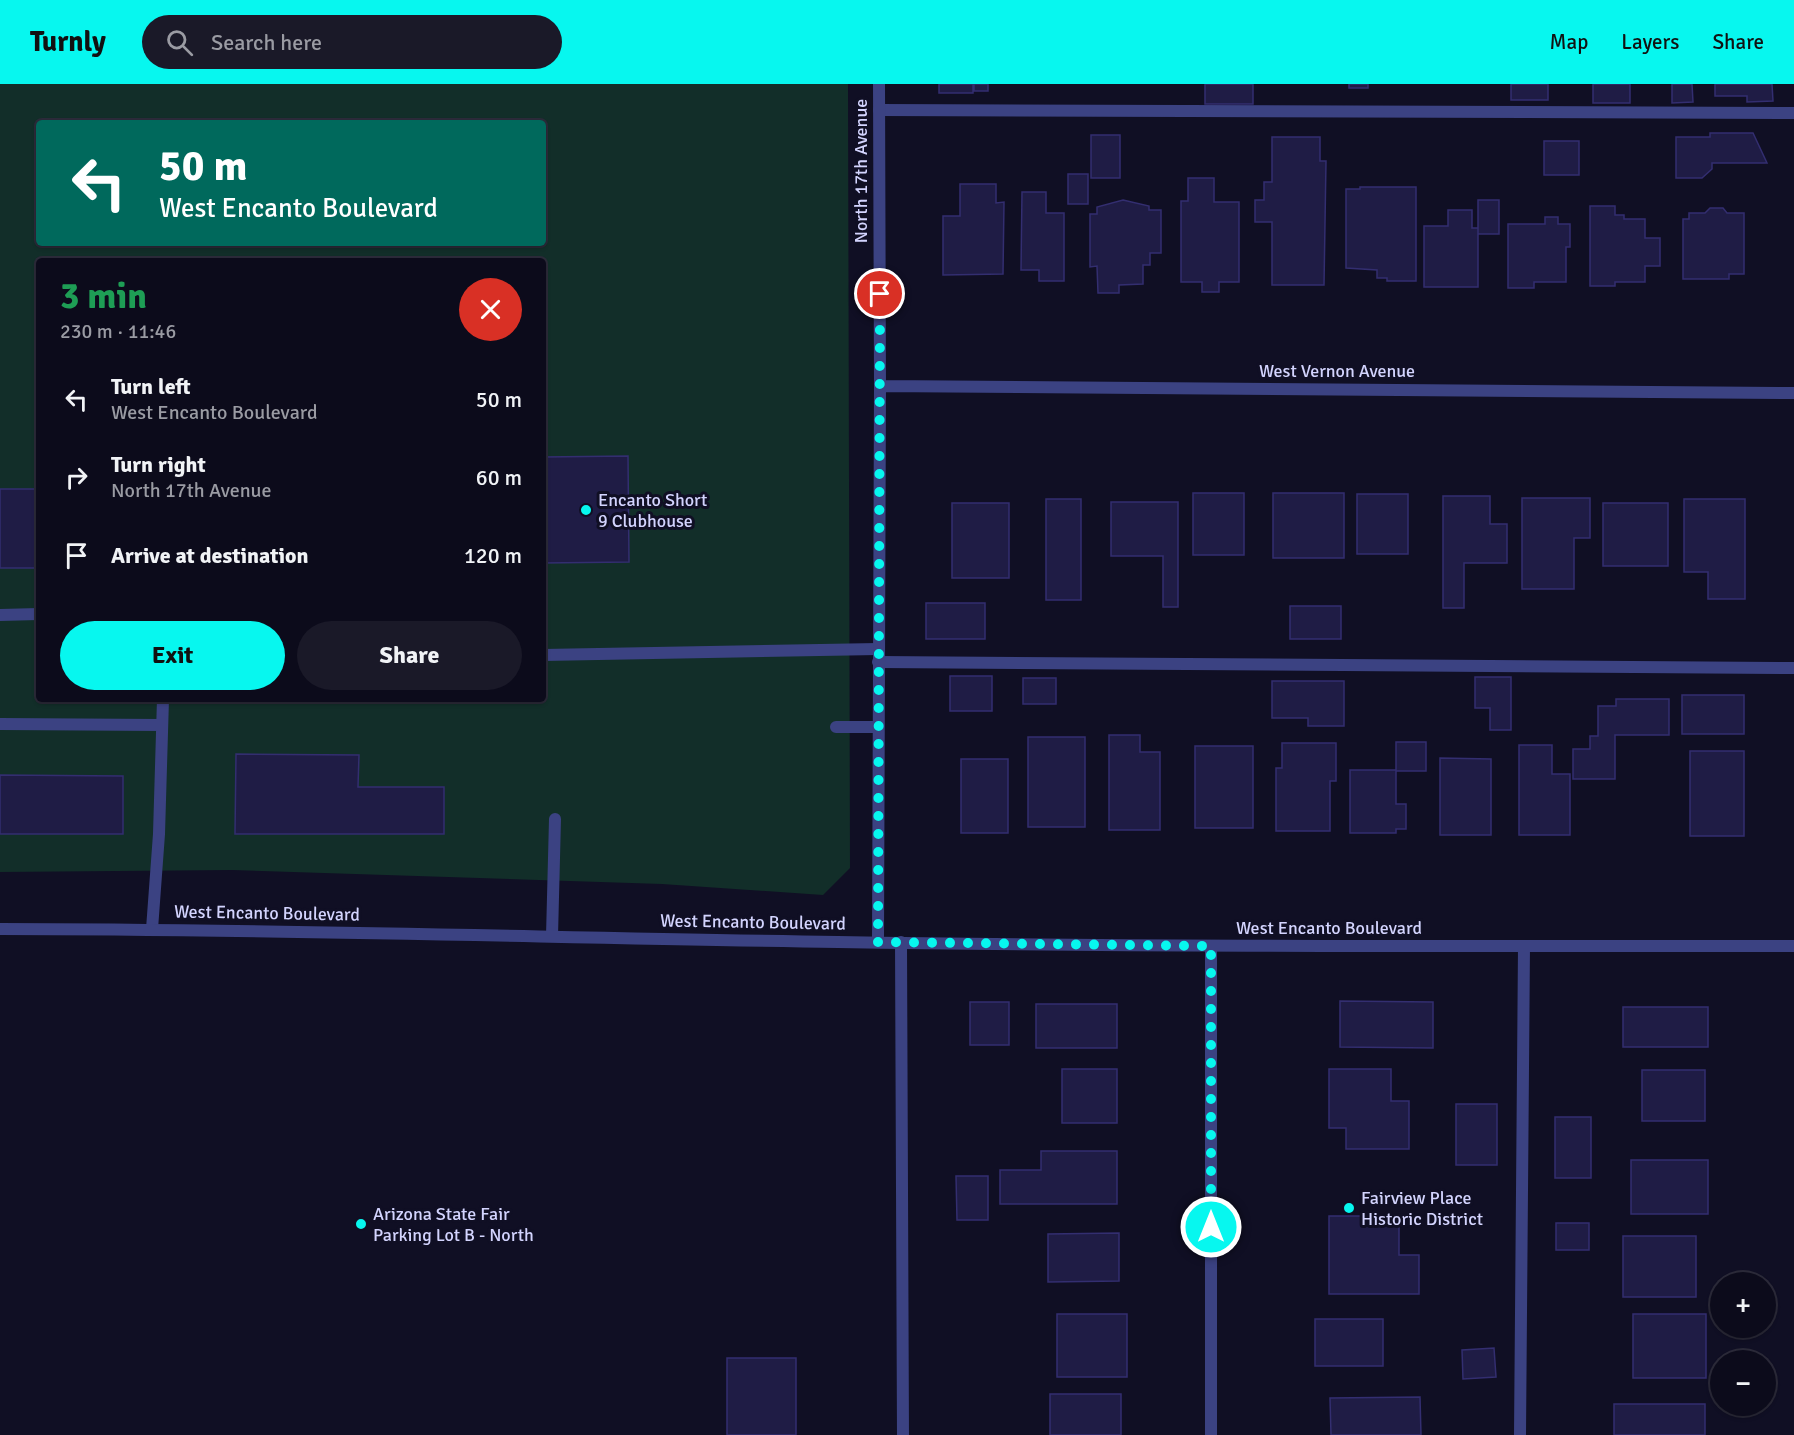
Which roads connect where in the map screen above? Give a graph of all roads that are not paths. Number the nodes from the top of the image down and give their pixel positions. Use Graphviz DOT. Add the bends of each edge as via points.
graph roads {
  1 [pos="879,84"];
  2 [pos="879,110"];
  3 [pos="1794,113"];
  4 [pos="880,386"];
  5 [pos="1794,393"];
  6 [pos="36,614"];
  7 [pos="0,615"];
  8 [pos="878,649"];
  9 [pos="546,655"];
  10 [pos="878,662"];
  11 [pos="1794,668"];
  12 [pos="163,702"];
  13 [pos="0,724"];
  14 [pos="162,725"];
  15 [pos="836,727"];
  16 [pos="878,727"];
  17 [pos="555,819"];
  18 [pos="0,928"];
  19 [pos="152,928"];
  20 [pos="552,936"];
  21 [pos="878,942"];
  22 [pos="901,942"];
  23 [pos="1211,946"];
  24 [pos="1524,946"];
  25 [pos="1794,946"];
  26 [pos="903,1435"];
  27 [pos="1211,1435"];
  28 [pos="1520,1435"];
  1 -- 2 [label="street, North 17th Avenue"];
  2 -- 3 [label="street"];
  2 -- 4 [label="street, North 17th Avenue"];
  4 -- 5 [label="street, West Vernon Avenue"];
  4 -- 8 [label="street, North 17th Avenue"];
  6 -- 7 [label="street"];
  8 -- 9 [label="street"];
  8 -- 10 [label="street, North 17th Avenue"];
  10 -- 11 [label="street"];
  10 -- 16 [label="street, North 17th Avenue"];
  12 -- 14 [label="street"];
  13 -- 14 [label="street"];
  14 -- 19 [label="street"];
  15 -- 16 [label="street"];
  16 -- 21 [label="street, North 17th Avenue"];
  17 -- 20 [label="street"];
  18 -- 19 [label="street, West Encanto Boulevard"];
  19 -- 20 [label="street, West Encanto Boulevard"];
  20 -- 21 [label="street, West Encanto Boulevard"];
  21 -- 22 [label="street, West Encanto Boulevard"];
  22 -- 23 [label="street, West Encanto Boulevard"];
  22 -- 26 [label="street"];
  23 -- 24 [label="street, West Encanto Boulevard"];
  23 -- 27 [label="street"];
  24 -- 25 [label="street, West Encanto Boulevard"];
  24 -- 28 [label="street"];
}
